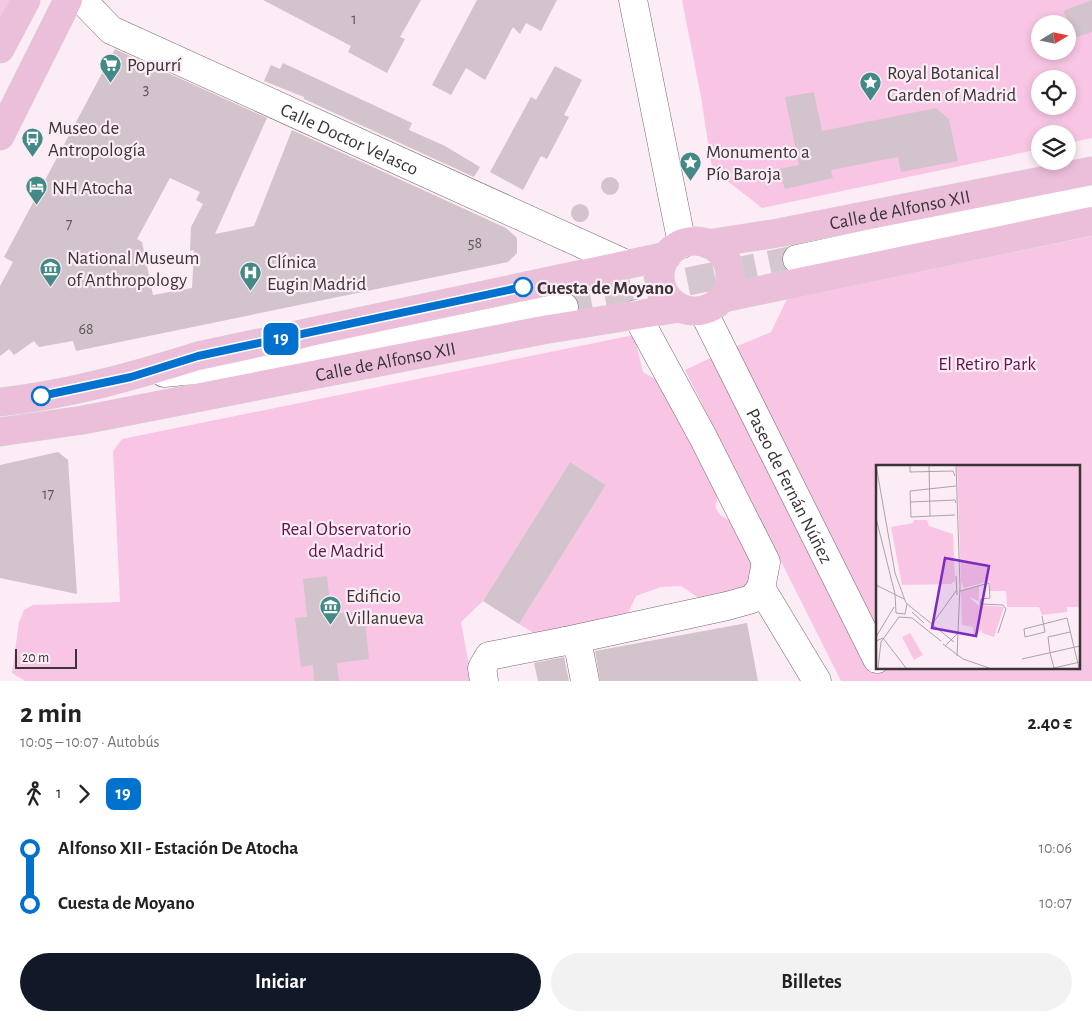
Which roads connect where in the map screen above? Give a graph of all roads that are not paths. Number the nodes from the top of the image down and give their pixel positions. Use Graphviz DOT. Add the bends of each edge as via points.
graph roads {
  1 [pos="26,0"];
  2 [pos="68,0"];
  3 [pos="82,0"];
  4 [pos="634,0"];
  5 [pos="0,49"];
  6 [pos="0,136"];
  7 [pos="1092,171"];
  8 [pos="1092,196"];
  9 [pos="1092,221"];
  10 [pos="685,248"];
  11 [pos="797,258"];
  12 [pos="626,264"];
  13 [pos="701,305"];
  14 [pos="564,307"];
  15 [pos="636,314"];
  16 [pos="324,357"];
  17 [pos="131,377"];
  18 [pos="0,402"];
  19 [pos="136,409"];
  20 [pos="0,432"];
  21 [pos="761,588"];
  22 [pos="566,641"];
  23 [pos="876,657"];
  24 [pos="487,668"];
  25 [pos="882,668"];
  26 [pos="585,681"];
  27 [pos="817,681"];
  28 [pos="888,681"];
  1 -- 5 [label="main road"];
  2 -- 6 [label="main road"];
  3 -- 12 [label="street, Calle Doctor Velasco" via="111,30"];
  4 -- 10 [label="street"];
  7 -- 10 [label="main road, Calle de Alfonso XII" via="778,233"];
  8 -- 11 [label="street, Calle de Alfonso XII"];
  9 -- 13 [label="main road, Calle de Alfonso XII"];
  10 -- 12 [label="main road, Calle de Alfonso XII"];
  10 -- 13 [label="main road" via="662,267 662,285 668,298"];
  10 -- 13 [label="main road" via="716,248 729,269 730,283"];
  12 -- 17 [label="main road, Calle de Alfonso XII" via="198,356"];
  13 -- 15 [label="main road, Calle de Alfonso XII"];
  13 -- 23 [label="street, Paseo de Fernán Núñez"];
  14 -- 16 [label="street, Calle de Alfonso XII"];
  15 -- 19 [label="main road, Calle de Alfonso XII"];
  15 -- 21 [label="street" via="766,562"];
  16 -- 17 [label="street, Calle de Alfonso XII"];
  16 -- 19 [label="street, Calle de Alfonso XII"];
  17 -- 18 [label="main road, Calle de Alfonso XII"];
  19 -- 20 [label="main road, Calle de Alfonso XII"];
  21 -- 22 [label="street" via="752,599 728,606"];
  21 -- 27 [label="street"];
  22 -- 24 [label="street"];
  22 -- 26 [label="street" via="579,650"];
  25 -- 28 [label="street"];
}
